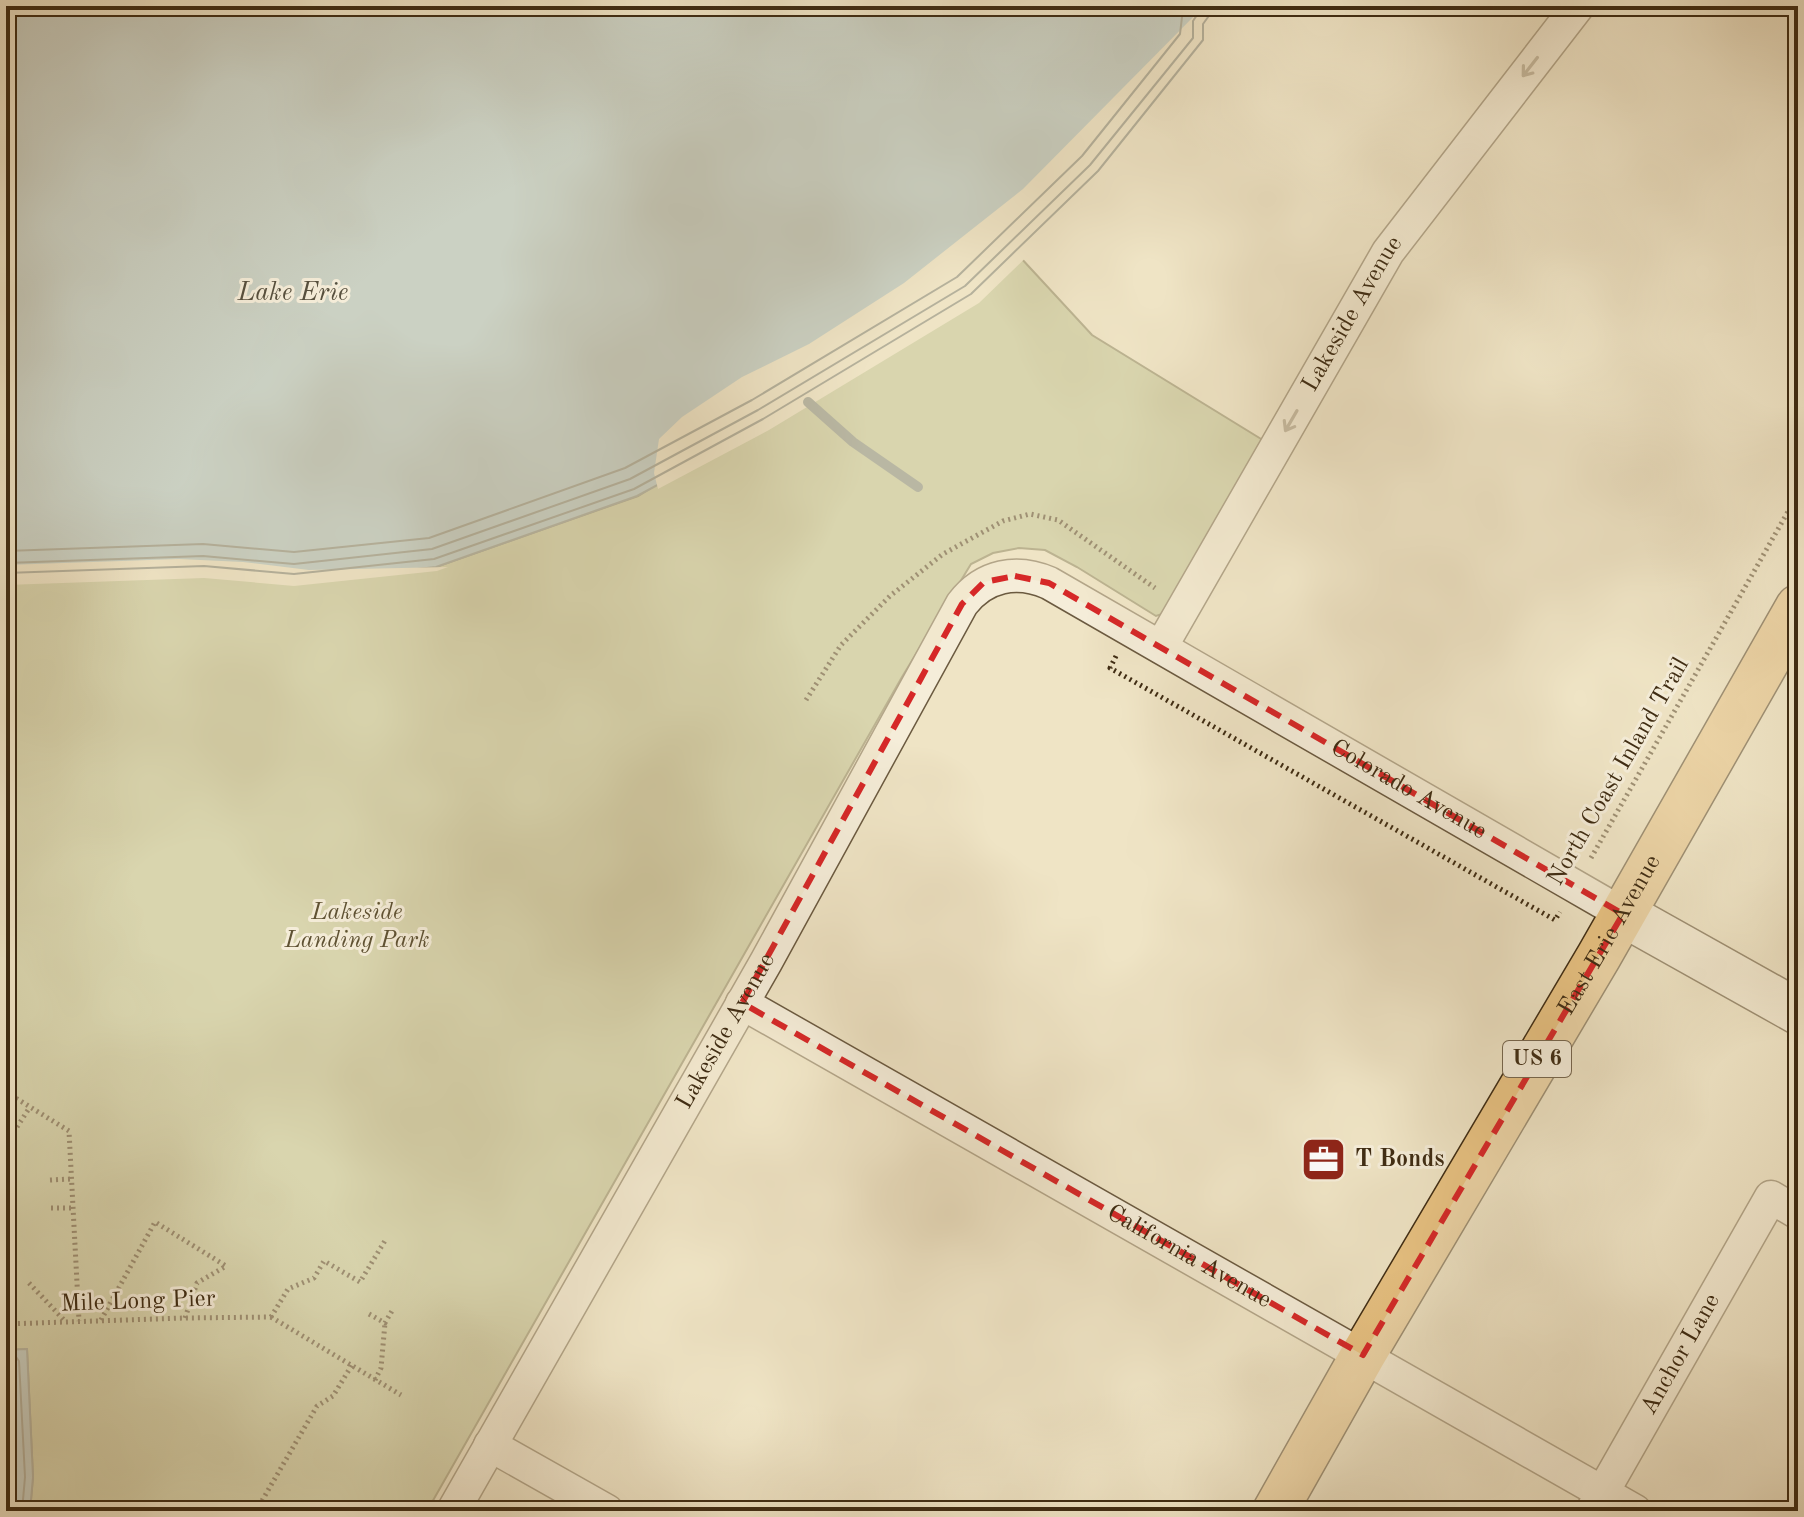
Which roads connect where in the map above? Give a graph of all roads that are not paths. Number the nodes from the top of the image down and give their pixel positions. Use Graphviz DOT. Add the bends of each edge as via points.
graph roads {
  1 [pos="1578,6"];
  2 [pos="1015,576"];
  3 [pos="1798,607"];
  4 [pos="1161,647"];
  5 [pos="1623,914"];
  6 [pos="742,1003"];
  7 [pos="1798,1012"];
  8 [pos="1785,1205"];
  9 [pos="1363,1355"];
  10 [pos="490,1445"];
  11 [pos="1597,1502"];
  12 [pos="453,1511"];
  13 [pos="607,1511"];
  14 [pos="1275,1511"];
  15 [pos="1635,1511"];
  1 -- 4 [label="street, Lakeside Avenue, one-way" via="1388,252"];
  2 -- 4 [label="street, Colorado Avenue" via="1049,583"];
  2 -- 6 [label="street, Lakeside Avenue" via="984,582 962,604"];
  3 -- 5 [label="main road, East Erie Avenue / US 6"];
  4 -- 5 [label="street, Colorado Avenue"];
  5 -- 7 [label="main road, Colorado Avenue"];
  5 -- 9 [label="main road, East Erie Avenue / US 6"];
  6 -- 9 [label="street, California Avenue"];
  6 -- 10 [label="street, Lakeside Avenue"];
  8 -- 11 [label="street, Anchor Lane"];
  9 -- 11 [label="street, California Avenue"];
  9 -- 14 [label="main road, East Erie Avenue / US 6"];
  10 -- 12 [label="street, Lakeside Avenue"];
  10 -- 13 [label="street"];
  11 -- 15 [label="street, California Avenue"];
}
